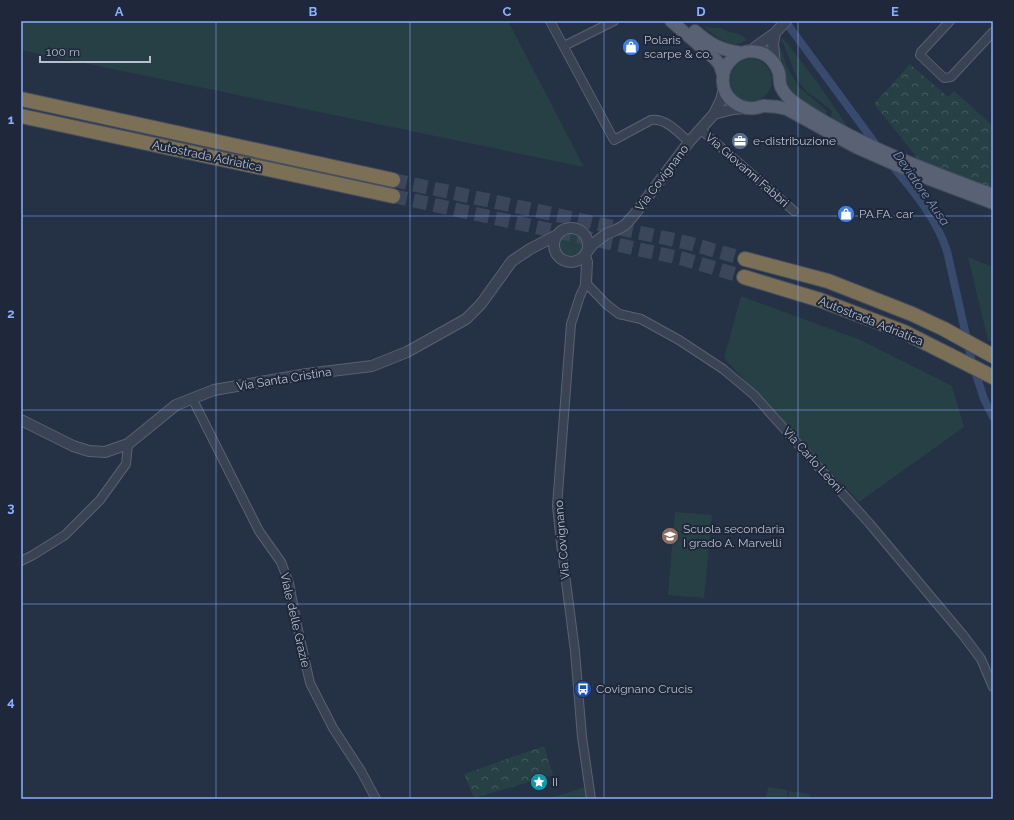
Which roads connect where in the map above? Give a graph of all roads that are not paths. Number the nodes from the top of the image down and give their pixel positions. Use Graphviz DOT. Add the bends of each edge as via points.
graph roads {
  1 [pos="550,21"];
  2 [pos="614,21"];
  3 [pos="670,21"];
  4 [pos="684,21"];
  5 [pos="786,21"];
  6 [pos="950,21"];
  7 [pos="993,32"];
  8 [pos="775,33"];
  9 [pos="564,46"];
  10 [pos="746,52"];
  11 [pos="775,64"];
  12 [pos="723,75"];
  13 [pos="780,82"];
  14 [pos="724,88"];
  15 [pos="21,99"];
  16 [pos="764,105"];
  17 [pos="744,108"];
  18 [pos="714,114"];
  19 [pos="21,116"];
  20 [pos="700,129"];
  21 [pos="689,142"];
  22 [pos="855,143"];
  23 [pos="393,180"];
  24 [pos="993,195"];
  25 [pos="394,196"];
  26 [pos="993,203"];
  27 [pos="794,211"];
  28 [pos="582,232"];
  29 [pos="606,234"];
  30 [pos="557,235"];
  31 [pos="530,249"];
  32 [pos="586,254"];
  33 [pos="557,255"];
  34 [pos="745,259"];
  35 [pos="571,263"];
  36 [pos="744,277"];
  37 [pos="586,283"];
  38 [pos="993,356"];
  39 [pos="993,377"];
  40 [pos="192,398"];
  41 [pos="21,420"];
  42 [pos="128,444"];
  43 [pos="21,561"];
  44 [pos="993,687"];
  45 [pos="376,799"];
  46 [pos="591,799"];
  1 -- 9 [label="street"];
  2 -- 9 [label="street"];
  3 -- 12 [label="main road" via="716,58"];
  4 -- 10 [label="main road" via="716,47 727,51"];
  5 -- 8 [label="street"];
  6 -- 7 [label="street" via="920,55 944,78 951,77"];
  8 -- 10 [label="street"];
  8 -- 11 [label="street"];
  9 -- 21 [label="street" via="614,140 657,119 664,121"];
  10 -- 11 [label="main road" via="759,52"];
  10 -- 12 [label="main road" via="729,61"];
  11 -- 13 [label="main road"];
  12 -- 14 [label="main road"];
  13 -- 16 [label="main road" via="772,100"];
  13 -- 22 [label="main road" via="788,97"];
  14 -- 17 [label="main road" via="728,97"];
  14 -- 18 [label="street, Via Covignano"];
  15 -- 23 [label="highway, Autostrada Adriatica"];
  16 -- 17 [label="main road"];
  16 -- 22 [label="main road" via="787,109"];
  17 -- 18 [label="street"];
  18 -- 20 [label="street, Via Covignano"];
  19 -- 25 [label="highway, Autostrada Adriatica"];
  20 -- 21 [label="street, Via Covignano"];
  20 -- 27 [label="street, Via Giovanni Fabbri"];
  21 -- 29 [label="street, Via Covignano" via="630,220"];
  22 -- 24 [label="main road"];
  22 -- 26 [label="main road" via="924,177"];
  28 -- 29 [label="street"];
  28 -- 30 [label="street" via="571,228"];
  28 -- 32 [label="street" via="588,240"];
  29 -- 32 [label="street, Via Covignano" via="593,244"];
  30 -- 31 [label="street, Via Santa Cristina"];
  30 -- 33 [label="street" via="554,245"];
  31 -- 33 [label="street" via="543,249"];
  31 -- 40 [label="street, Via Santa Cristina" via="512,261 481,304 466,319 406,352 372,366 221,389"];
  32 -- 35 [label="street"];
  32 -- 37 [label="street"];
  33 -- 35 [label="street" via="565,262"];
  34 -- 38 [label="highway, Autostrada Adriatica" via="828,281 912,314"];
  35 -- 37 [label="street" via="583,273"];
  36 -- 39 [label="highway, Autostrada Adriatica" via="820,300 904,332"];
  37 -- 44 [label="street, Via Carlo Leoni" via="619,314 641,319 679,340 723,369 754,395 869,523 963,635 981,659"];
  37 -- 46 [label="street, Via Covignano" via="571,324 557,506"];
  40 -- 42 [label="street, Via Santa Cristina" via="176,405"];
  40 -- 45 [label="street, Viale delle Grazie" via="259,531 281,562 289,583 310,683 333,728"];
  41 -- 42 [label="street, Via Santa Cristina" via="73,446 89,451 105,452"];
  42 -- 43 [label="street" via="126,464 100,500 65,535"];
}
